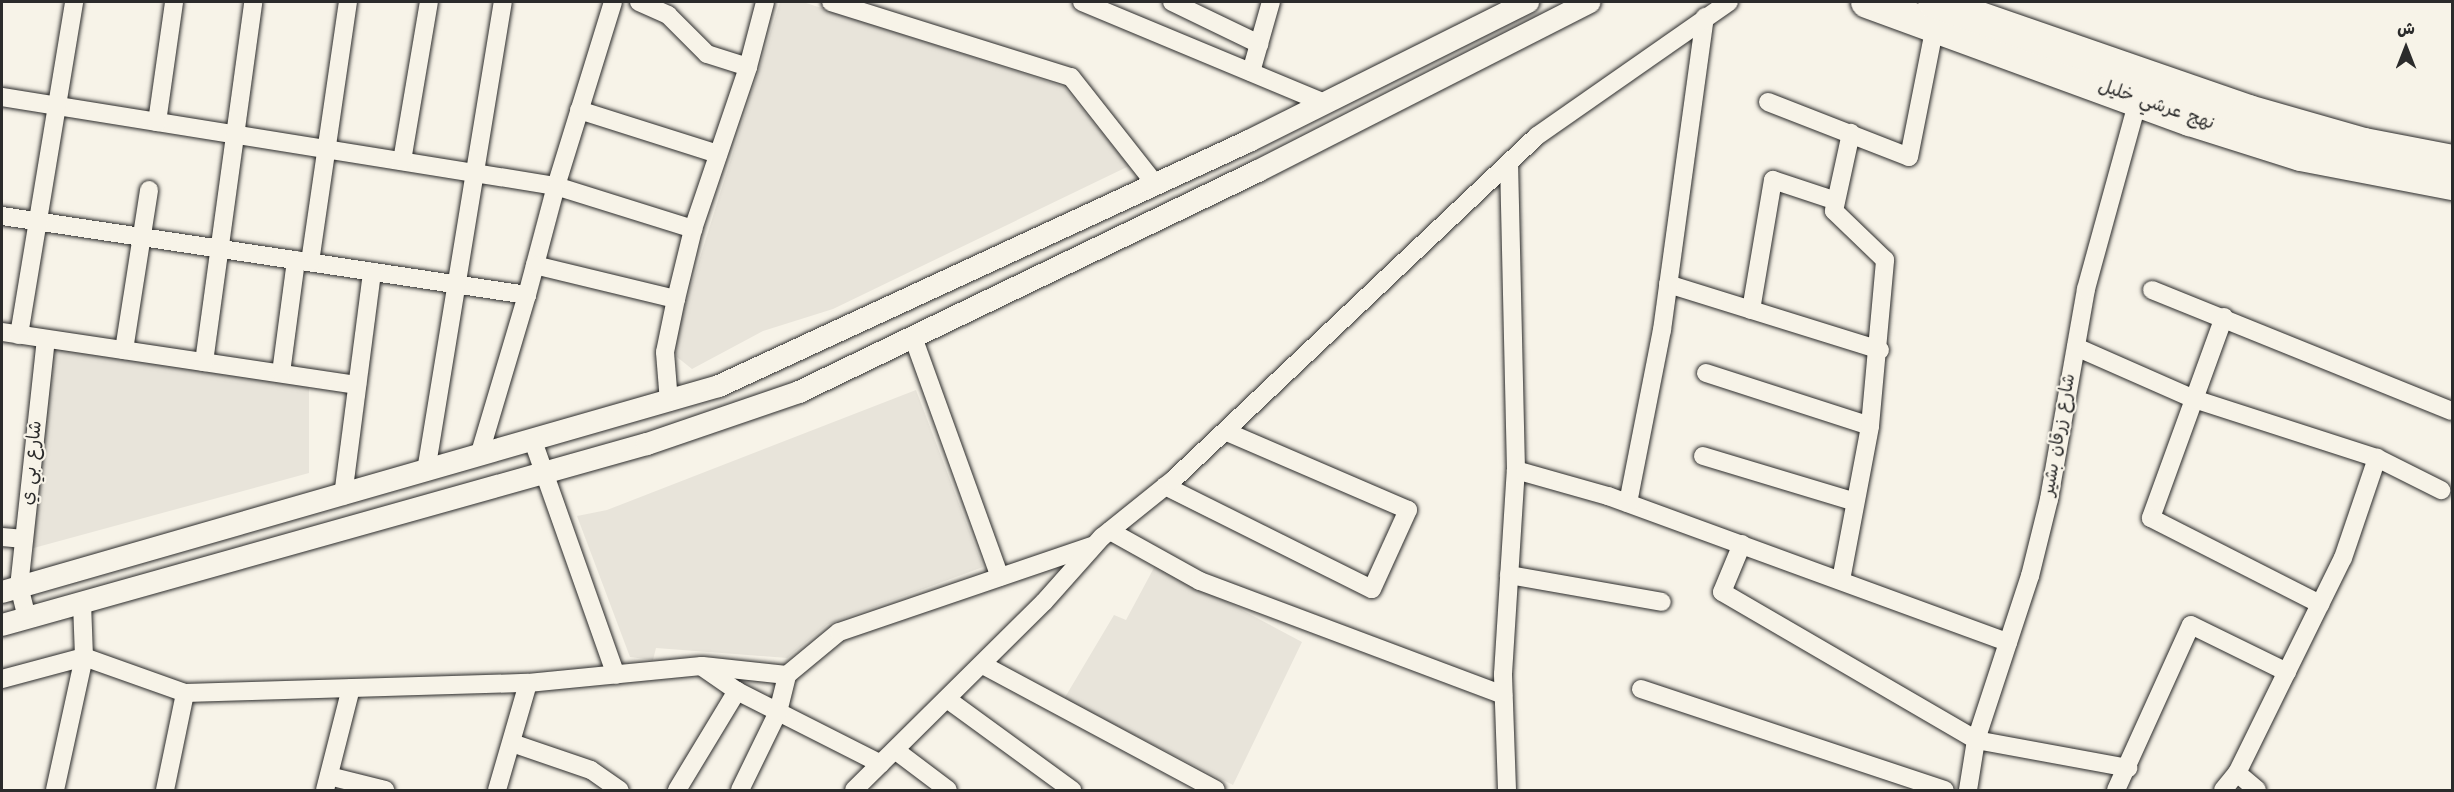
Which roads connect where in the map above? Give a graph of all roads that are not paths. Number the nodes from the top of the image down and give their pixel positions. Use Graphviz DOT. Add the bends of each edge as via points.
graph roads {
  1 [pos="74,2"];
  2 [pos="174,2"];
  3 [pos="253,2"];
  4 [pos="348,2"];
  5 [pos="429,2"];
  6 [pos="503,2"];
  7 [pos="613,2"];
  8 [pos="639,2"];
  9 [pos="765,2"];
  10 [pos="831,2"];
  11 [pos="1082,2"];
  12 [pos="1172,2"];
  13 [pos="1271,2"];
  14 [pos="1528,2"];
  15 [pos="1589,2"];
  16 [pos="1729,2"];
  17 [pos="1867,2"];
  18 [pos="1934,14"];
  19 [pos="1705,17"];
  20 [pos="1259,44"];
  21 [pos="748,67"];
  22 [pos="1251,72"];
  23 [pos="2141,89"];
  24 [pos="2,97"];
  25 [pos="1768,102"];
  26 [pos="1325,104"];
  27 [pos="57,106"];
  28 [pos="579,110"];
  29 [pos="157,122"];
  30 [pos="1851,133"];
  31 [pos="234,134"];
  32 [pos="329,150"];
  33 [pos="718,154"];
  34 [pos="402,161"];
  35 [pos="2452,161"];
  36 [pos="1509,163"];
  37 [pos="475,173"];
  38 [pos="1156,184"];
  39 [pos="2452,184"];
  40 [pos="556,186"];
  41 [pos="149,190"];
  42 [pos="1836,201"];
  43 [pos="2,216"];
  44 [pos="37,222"];
  45 [pos="693,229"];
  46 [pos="140,237"];
  47 [pos="220,249"];
  48 [pos="303,261"];
  49 [pos="535,265"];
  50 [pos="372,272"];
  51 [pos="456,284"];
  52 [pos="1668,284"];
  53 [pos="2152,290"];
  54 [pos="527,295"];
  55 [pos="676,299"];
  56 [pos="1751,310"];
  57 [pos="2224,317"];
  58 [pos="10,333"];
  59 [pos="913,337"];
  60 [pos="46,339"];
  61 [pos="2076,347"];
  62 [pos="124,350"];
  63 [pos="1880,350"];
  64 [pos="204,362"];
  65 [pos="1706,373"];
  66 [pos="280,374"];
  67 [pos="357,385"];
  68 [pos="2194,399"];
  69 [pos="669,402"];
  70 [pos="2452,411"];
  71 [pos="1870,426"];
  72 [pos="1225,431"];
  73 [pos="533,441"];
  74 [pos="479,456"];
  75 [pos="1704,456"];
  76 [pos="2377,458"];
  77 [pos="1516,470"];
  78 [pos="426,471"];
  79 [pos="543,474"];
  80 [pos="1165,486"];
  81 [pos="2442,490"];
  82 [pos="343,496"];
  83 [pos="1856,502"];
  84 [pos="1628,503"];
  85 [pos="1110,531"];
  86 [pos="2,537"];
  87 [pos="24,539"];
  88 [pos="1742,544"];
  89 [pos="1095,545"];
  90 [pos="1509,575"];
  91 [pos="1000,577"];
  92 [pos="1841,580"];
  93 [pos="10,589"];
  94 [pos="82,602"];
  95 [pos="1662,602"];
  96 [pos="2320,604"];
  97 [pos="27,618"];
  98 [pos="2,625"];
  99 [pos="2008,642"];
  100 [pos="84,657"];
  101 [pos="982,665"];
  102 [pos="701,666"];
  103 [pos="2287,672"];
  104 [pos="616,675"];
  105 [pos="787,675"];
  106 [pos="2,679"];
  107 [pos="528,683"];
  108 [pos="351,688"];
  109 [pos="1641,689"];
  110 [pos="737,691"];
  111 [pos="185,693"];
  112 [pos="1503,695"];
  113 [pos="946,699"];
  114 [pos="778,712"];
  115 [pos="1976,740"];
  116 [pos="512,743"];
  117 [pos="895,750"];
  118 [pos="881,764"];
  119 [pos="2128,768"];
  120 [pos="2237,773"];
  121 [pos="327,783"];
  122 [pos="56,790"];
  123 [pos="165,790"];
  124 [pos="385,790"];
  125 [pos="497,790"];
  126 [pos="620,790"];
  127 [pos="677,790"];
  128 [pos="740,790"];
  129 [pos="854,790"];
  130 [pos="948,790"];
  131 [pos="1072,790"];
  132 [pos="1216,790"];
  133 [pos="1507,790"];
  134 [pos="1945,790"];
  135 [pos="1968,790"];
  136 [pos="2116,790"];
  137 [pos="2223,790"];
  138 [pos="2257,790"];
  1 -- 27 [label="street"];
  2 -- 29 [label="street"];
  3 -- 31 [label="street"];
  4 -- 32 [label="street"];
  5 -- 34 [label="street"];
  6 -- 37 [label="street"];
  7 -- 28 [label="street"];
  8 -- 21 [label="street" via="668,15 707,54"];
  9 -- 21 [label="street"];
  10 -- 38 [label="street" via="1071,77"];
  11 -- 22 [label="street"];
  12 -- 20 [label="street"];
  13 -- 20 [label="street"];
  14 -- 26 [label="street"];
  15 -- 59 [label="street" via="1258,171"];
  16 -- 19 [label="street"];
  17 -- 18 [label="highway, نهج عرشي خليل"];
  18 -- 23 [label="highway, نهج عرشي خليل"];
  18 -- 30 [label="street" via="1909,157"];
  19 -- 36 [label="street" via="1537,136"];
  19 -- 52 [label="street"];
  20 -- 22 [label="street"];
  21 -- 33 [label="street"];
  22 -- 26 [label="street"];
  23 -- 35 [label="highway, نهج عرشي خليل" via="2364,144"];
  23 -- 39 [label="highway, نهج عرشي خليل" via="2301,155"];
  23 -- 61 [label="street, شارع زرقان بشير" via="2086,290"];
  24 -- 27 [label="street"];
  25 -- 30 [label="street"];
  26 -- 38 [label="street"];
  27 -- 29 [label="street"];
  27 -- 44 [label="street"];
  28 -- 33 [label="street"];
  28 -- 40 [label="street"];
  29 -- 31 [label="street"];
  30 -- 42 [label="street"];
  31 -- 32 [label="street"];
  31 -- 47 [label="street"];
  32 -- 34 [label="street"];
  32 -- 48 [label="street"];
  33 -- 45 [label="street"];
  34 -- 37 [label="street"];
  36 -- 72 [label="street"];
  36 -- 77 [label="street"];
  37 -- 40 [label="street"];
  37 -- 51 [label="street"];
  38 -- 69 [label="street" via="850,328"];
  40 -- 45 [label="street"];
  40 -- 49 [label="street"];
  41 -- 46 [label="street"];
  42 -- 56 [label="street" via="1773,180"];
  42 -- 63 [label="street" via="1834,211 1885,260"];
  43 -- 44 [label="street"];
  44 -- 46 [label="street"];
  44 -- 58 [label="street"];
  45 -- 55 [label="street"];
  46 -- 47 [label="street"];
  46 -- 62 [label="street"];
  47 -- 48 [label="street"];
  47 -- 64 [label="street"];
  48 -- 50 [label="street"];
  48 -- 66 [label="street"];
  49 -- 54 [label="street"];
  49 -- 55 [label="street"];
  50 -- 51 [label="street"];
  50 -- 67 [label="street"];
  51 -- 54 [label="street"];
  51 -- 78 [label="street"];
  52 -- 56 [label="street"];
  52 -- 84 [label="street"];
  53 -- 57 [label="street"];
  54 -- 74 [label="street"];
  55 -- 69 [label="street" via="665,352"];
  56 -- 63 [label="street"];
  57 -- 68 [label="street"];
  57 -- 70 [label="street"];
  58 -- 60 [label="street"];
  59 -- 79 [label="street" via="799,392 732,418"];
  59 -- 91 [label="street"];
  60 -- 62 [label="street"];
  60 -- 87 [label="street, شارع بي ي"];
  61 -- 68 [label="street"];
  61 -- 99 [label="street, شارع زرقان بشير" via="2049,499"];
  62 -- 64 [label="street"];
  63 -- 71 [label="street"];
  64 -- 66 [label="street"];
  65 -- 71 [label="street"];
  66 -- 67 [label="street"];
  67 -- 82 [label="street"];
  68 -- 76 [label="street"];
  68 -- 96 [label="street" via="2151,518"];
  69 -- 73 [label="street"];
  71 -- 83 [label="street"];
  72 -- 80 [label="street"];
  72 -- 80 [label="street" via="1408,510 1372,589"];
  73 -- 74 [label="street"];
  73 -- 79 [label="street"];
  74 -- 78 [label="street"];
  75 -- 83 [label="street"];
  76 -- 81 [label="street"];
  76 -- 96 [label="street" via="2343,558"];
  77 -- 84 [label="street"];
  77 -- 90 [label="street"];
  78 -- 82 [label="street"];
  79 -- 94 [label="street"];
  79 -- 104 [label="street"];
  80 -- 85 [label="street"];
  82 -- 93 [label="street"];
  83 -- 92 [label="street"];
  84 -- 88 [label="street"];
  85 -- 89 [label="street"];
  85 -- 112 [label="street" via="1200,581"];
  86 -- 87 [label="street"];
  87 -- 93 [label="street, شارع بي ي"];
  88 -- 92 [label="street"];
  88 -- 115 [label="street" via="1722,592"];
  89 -- 91 [label="street"];
  89 -- 101 [label="street"];
  90 -- 95 [label="street"];
  90 -- 112 [label="street"];
  91 -- 105 [label="street" via="839,632"];
  92 -- 99 [label="street"];
  93 -- 97 [label="street"];
  94 -- 97 [label="street"];
  94 -- 100 [label="street"];
  96 -- 103 [label="street"];
  97 -- 98 [label="street"];
  99 -- 115 [label="street, شارع زرقان بشير"];
  100 -- 106 [label="street"];
  100 -- 111 [label="street"];
  100 -- 122 [label="street"];
  101 -- 113 [label="street"];
  101 -- 132 [label="street"];
  102 -- 104 [label="street"];
  102 -- 105 [label="street"];
  102 -- 110 [label="street"];
  103 -- 119 [label="street" via="2191,625"];
  103 -- 120 [label="street"];
  104 -- 107 [label="street"];
  105 -- 114 [label="street"];
  107 -- 108 [label="street"];
  107 -- 116 [label="street"];
  108 -- 111 [label="street"];
  108 -- 121 [label="street"];
  109 -- 134 [label="street"];
  110 -- 114 [label="street"];
  110 -- 127 [label="street"];
  111 -- 123 [label="street"];
  112 -- 133 [label="street"];
  113 -- 117 [label="street"];
  113 -- 131 [label="street"];
  114 -- 118 [label="street"];
  114 -- 128 [label="street"];
  115 -- 119 [label="street"];
  115 -- 135 [label="street, شارع زرقان بشير"];
  116 -- 125 [label="street"];
  116 -- 126 [label="street" via="591,770"];
  117 -- 118 [label="street"];
  117 -- 130 [label="street"];
  118 -- 129 [label="street"];
  119 -- 136 [label="street"];
  120 -- 137 [label="street"];
  120 -- 138 [label="street"];
  121 -- 124 [label="street"];
}
